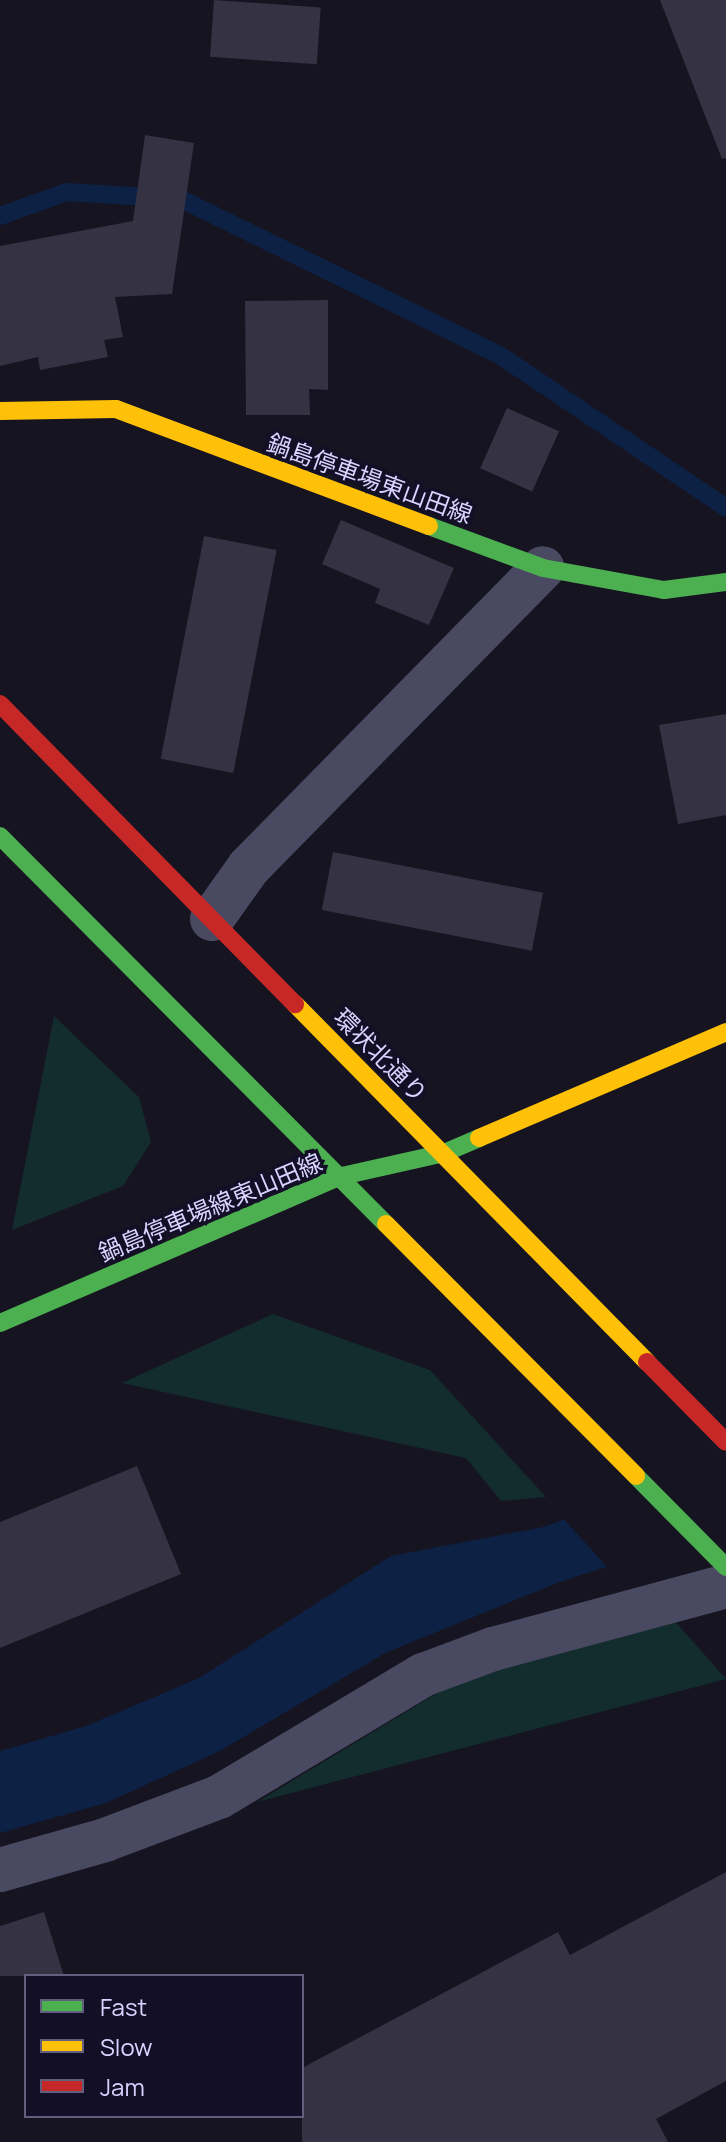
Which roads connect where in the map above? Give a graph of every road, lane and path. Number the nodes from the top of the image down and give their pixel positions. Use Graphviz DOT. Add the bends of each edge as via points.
graph roads {
  1 [pos="0,411"];
  2 [pos="543,568"];
  3 [pos="726,582"];
  4 [pos="0,704"];
  5 [pos="0,836"];
  6 [pos="212,919"];
  7 [pos="726,1032"];
  8 [pos="444,1153"];
  9 [pos="342,1176"];
  10 [pos="0,1323"];
  11 [pos="725,1441"];
  12 [pos="723,1570"];
  13 [pos="0,1870"];
  1 -- 2 [label="main road, 鍋島停車場東山田線" via="116,409"];
  2 -- 3 [label="main road, 鍋島停車場東山田線" via="664,590"];
  2 -- 6 [label="street" via="249,867"];
  4 -- 6 [label="main road, 環状北通り"];
  5 -- 9 [label="main road"];
  6 -- 8 [label="main road, 環状北通り"];
  7 -- 8 [label="main road"];
  8 -- 9 [label="main road, 鍋島停車場線東山田線"];
  8 -- 11 [label="main road, 環状北通り"];
  9 -- 10 [label="main road, 鍋島停車場線東山田線"];
  9 -- 12 [label="main road"];
  12 -- 13 [label="street" via="423,1675 219,1797 105,1840"];
}
